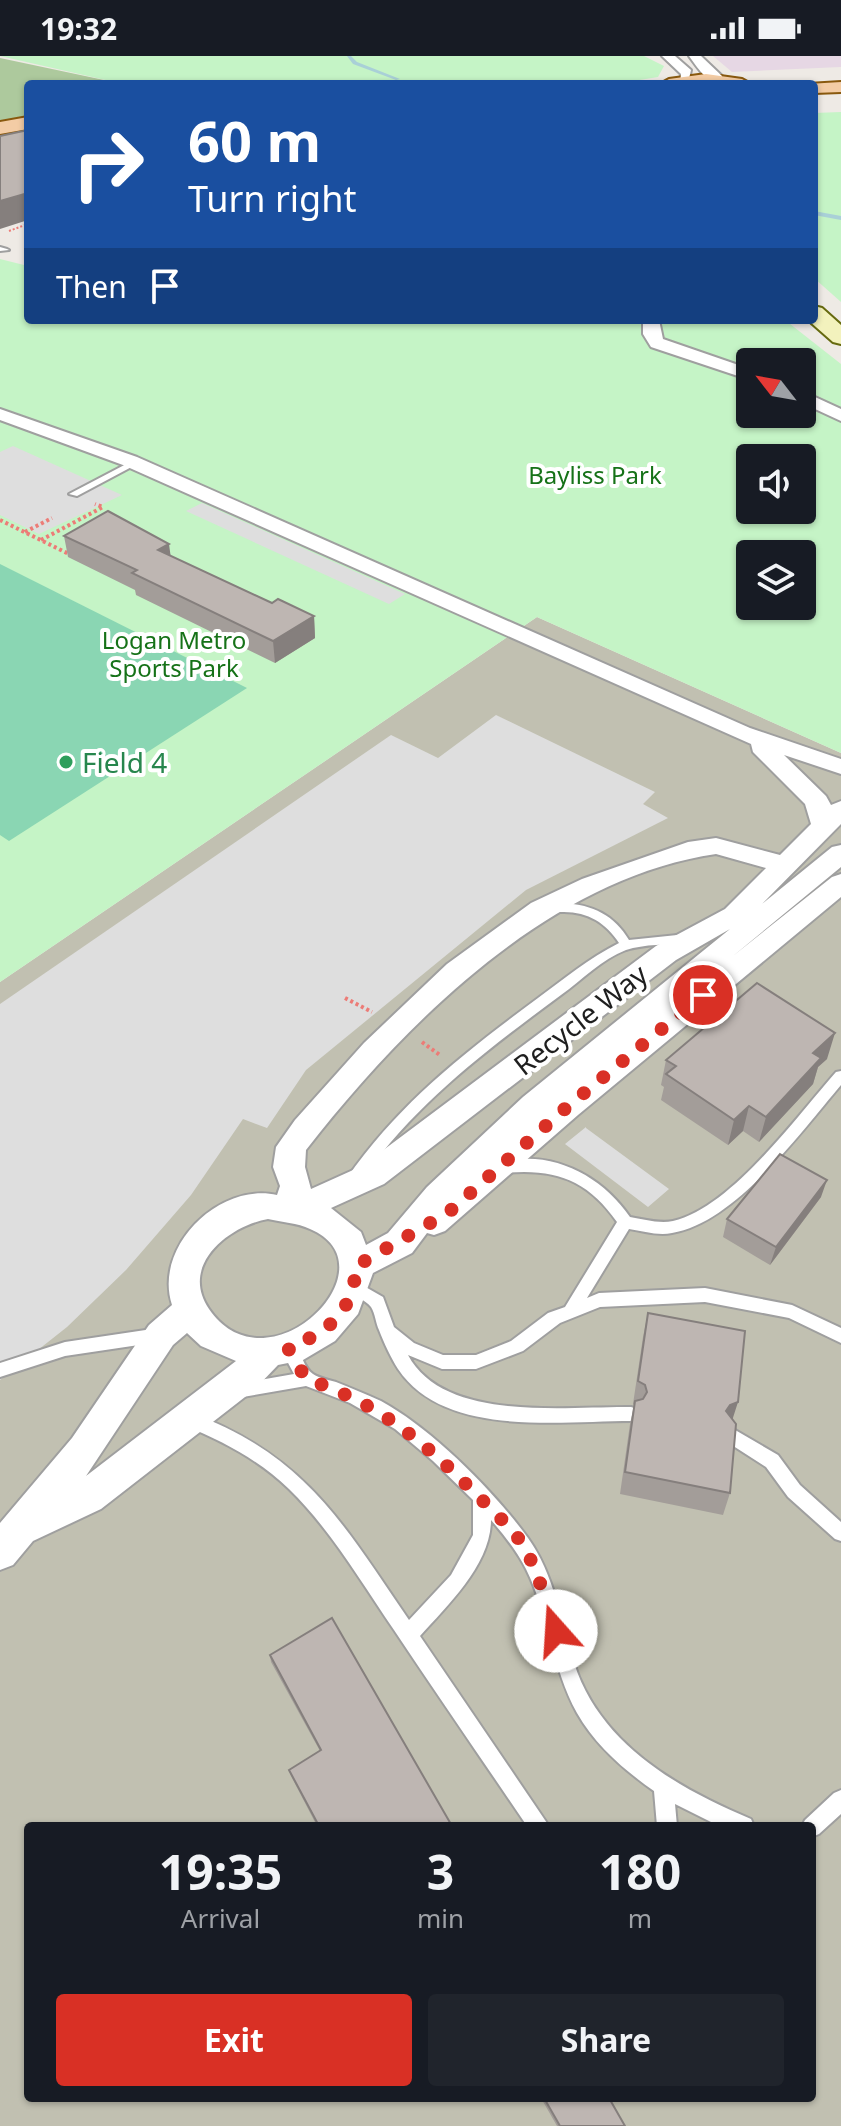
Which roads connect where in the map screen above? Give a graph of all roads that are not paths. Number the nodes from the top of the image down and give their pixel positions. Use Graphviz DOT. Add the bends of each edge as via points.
graph roads {
  1 [pos="668,56"];
  2 [pos="695,56"];
  3 [pos="718,79"];
  4 [pos="676,80"];
  5 [pos="703,80"];
  6 [pos="723,80"];
  7 [pos="841,87"];
  8 [pos="818,88"];
  9 [pos="818,96"];
  10 [pos="841,96"];
  11 [pos="24,124"];
  12 [pos="0,128"];
  13 [pos="24,132"];
  14 [pos="0,136"];
  15 [pos="818,317"];
  16 [pos="651,324"];
  17 [pos="841,337"];
  18 [pos="736,370"];
  19 [pos="816,403"];
  20 [pos="0,414"];
  21 [pos="841,416"];
  22 [pos="135,463"];
  23 [pos="74,494"];
  24 [pos="751,740"];
  25 [pos="841,767"];
  26 [pos="841,786"];
  27 [pos="833,817"];
  28 [pos="841,853"];
  29 [pos="786,865"];
  30 [pos="841,883"];
  31 [pos="540,909"];
  32 [pos="694,938"];
  33 [pos="626,945"];
  34 [pos="841,1076"];
  35 [pos="501,1167"];
  36 [pos="352,1183"];
  37 [pos="296,1208"];
  38 [pos="625,1222"];
  39 [pos="400,1243"];
  40 [pos="356,1277"];
  41 [pos="189,1311"];
  42 [pos="570,1312"];
  43 [pos="387,1331"];
  44 [pos="161,1335"];
  45 [pos="841,1336"];
  46 [pos="278,1349"];
  47 [pos="0,1370"];
  48 [pos="306,1379"];
  49 [pos="225,1391"];
  50 [pos="631,1414"];
  51 [pos="188,1420"];
  52 [pos="730,1435"];
  53 [pos="482,1500"];
  54 [pos="841,1533"];
  55 [pos="11,1540"];
  56 [pos="408,1635"];
  57 [pos="663,1785"];
  58 [pos="841,1800"];
  59 [pos="536,1822"];
  60 [pos="667,1822"];
  61 [pos="733,1822"];
  62 [pos="816,1823"];
  1 -- 4 [label="street" via="687,73"];
  2 -- 3 [label="street"];
  3 -- 5 [label="main road"];
  3 -- 6 [label="main road"];
  7 -- 8 [label="main road"];
  9 -- 10 [label="main road"];
  11 -- 12 [label="main road"];
  13 -- 14 [label="main road"];
  15 -- 17 [label="street"];
  16 -- 18 [label="street" via="657,343"];
  19 -- 21 [label="street"];
  20 -- 22 [label="street"];
  22 -- 23 [label="lane"];
  22 -- 24 [label="street"];
  24 -- 25 [label="street"];
  24 -- 26 [label="street"];
  24 -- 27 [label="street"];
  27 -- 29 [label="street, Recycle Way"];
  28 -- 39 [label="street" via="534,1105 438,1196"];
  29 -- 31 [label="street" via="716,846 688,850"];
  29 -- 32 [label="street, Recycle Way" via="735,915"];
  30 -- 35 [label="street"];
  31 -- 33 [label="lane" via="570,906 593,911 609,920"];
  31 -- 37 [label="street" via="457,971 374,1051 306,1128 291,1147"];
  32 -- 33 [label="lane"];
  32 -- 36 [label="street, Recycle Way" via="666,953 373,1175"];
  33 -- 36 [label="lane" via="604,956 413,1103 370,1152"];
  34 -- 38 [label="lane" via="710,1212 671,1228"];
  35 -- 38 [label="lane" via="556,1166 589,1182 613,1202"];
  35 -- 39 [label="street" via="449,1212"];
  36 -- 37 [label="street, Recycle Way"];
  37 -- 40 [label="street" via="317,1214 336,1228 350,1245"];
  37 -- 41 [label="street" via="243,1210 198,1240 184,1275"];
  38 -- 42 [label="lane"];
  39 -- 40 [label="street"];
  40 -- 43 [label="lane" via="377,1302"];
  40 -- 46 [label="street" via="346,1308 332,1325"];
  41 -- 44 [label="street"];
  41 -- 46 [label="street" via="220,1341 243,1349"];
  42 -- 43 [label="lane" via="517,1346 476,1362 442,1362 408,1348"];
  42 -- 45 [label="lane" via="599,1300 705,1295 792,1312"];
  43 -- 50 [label="lane" via="397,1357 452,1405 481,1413"];
  44 -- 47 [label="lane" via="65,1349"];
  44 -- 55 [label="street" via="85,1450"];
  46 -- 48 [label="lane"];
  46 -- 49 [label="street"];
  48 -- 49 [label="lane"];
  48 -- 53 [label="lane" via="349,1393 387,1414"];
  49 -- 51 [label="street"];
  51 -- 55 [label="street" via="88,1497"];
  51 -- 56 [label="lane" via="249,1445 298,1483 341,1534"];
  52 -- 54 [label="lane" via="772,1461 794,1491"];
  53 -- 56 [label="lane" via="482,1536 457,1581"];
  53 -- 57 [label="lane" via="525,1548 572,1685 589,1714 614,1746"];
  56 -- 59 [label="lane"];
  57 -- 60 [label="lane"];
  57 -- 61 [label="lane" via="702,1811"];
  58 -- 62 [label="lane"];
}
